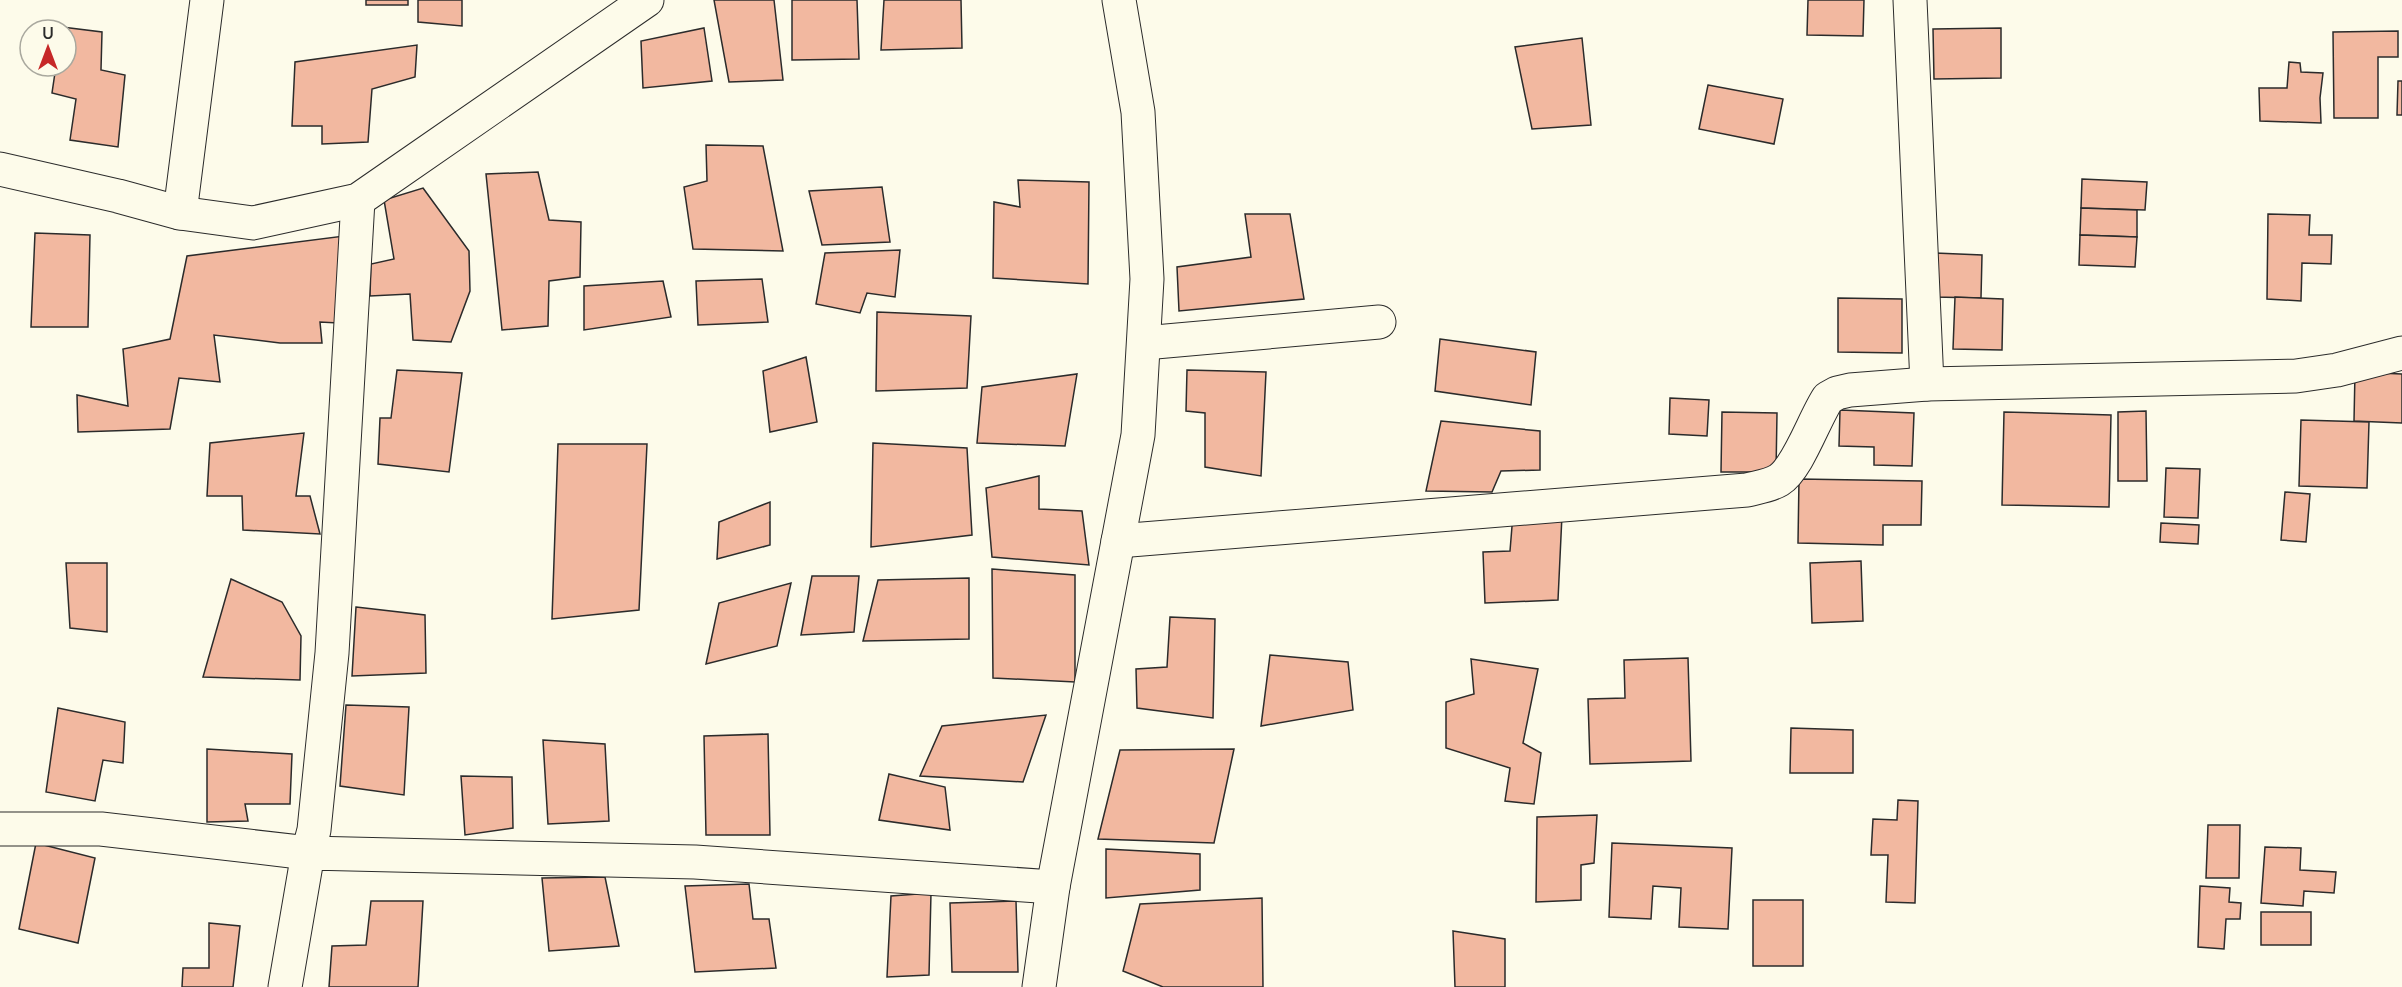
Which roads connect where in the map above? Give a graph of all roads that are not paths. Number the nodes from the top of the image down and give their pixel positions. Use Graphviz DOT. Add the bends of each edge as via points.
graph roads {
  1 [pos="207,0"];
  2 [pos="1119,0"];
  3 [pos="1910,0"];
  4 [pos="625,6"];
  5 [pos="0,169"];
  6 [pos="358,200"];
  7 [pos="180,213"];
  8 [pos="1379,322"];
  9 [pos="1144,343"];
  10 [pos="2402,353"];
  11 [pos="1927,384"];
  12 [pos="1118,541"];
  13 [pos="0,829"];
  14 [pos="308,854"];
  15 [pos="1053,887"];
  16 [pos="285,987"];
  17 [pos="1039,987"];
  1 -- 7 [label="street"];
  2 -- 9 [label="street" via="1138,112 1147,279"];
  3 -- 11 [label="street"];
  4 -- 6 [label="street"];
  5 -- 7 [label="street"];
  6 -- 7 [label="street" via="253,223"];
  6 -- 14 [label="street" via="332,653 314,830"];
  8 -- 9 [label="street"];
  9 -- 12 [label="street" via="1138,435"];
  10 -- 11 [label="street" via="2296,376"];
  11 -- 12 [label="street" via="1850,390 1828,398 1791,469 1767,486 1747,490"];
  12 -- 15 [label="street"];
  13 -- 14 [label="street" via="101,829"];
  14 -- 15 [label="street" via="695,862"];
  14 -- 16 [label="street"];
  15 -- 17 [label="street"];
}
